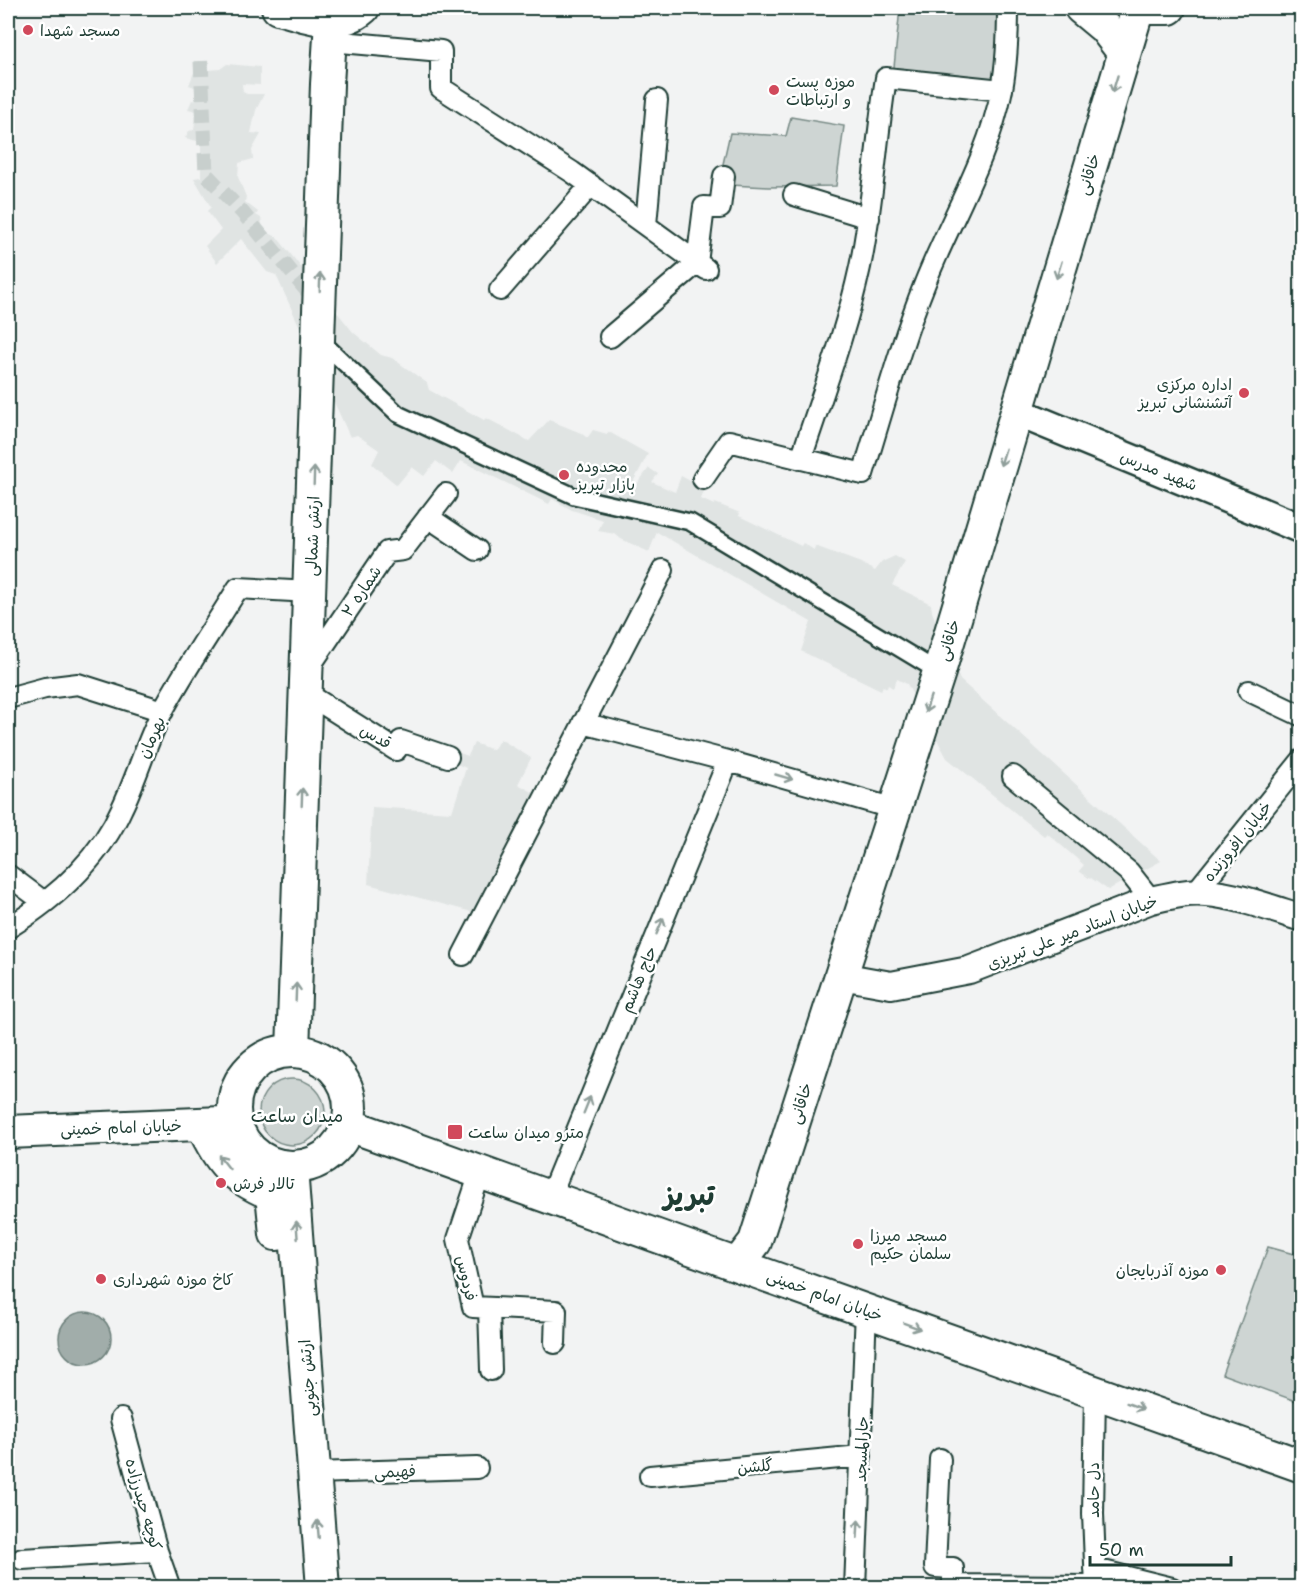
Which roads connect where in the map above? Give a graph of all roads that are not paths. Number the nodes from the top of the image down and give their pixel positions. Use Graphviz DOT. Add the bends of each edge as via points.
graph roads {
  1 [pos="278,8"];
  2 [pos="363,8"];
  3 [pos="1008,8"];
  4 [pos="1081,8"];
  5 [pos="1138,8"];
  6 [pos="1149,8"];
  7 [pos="1169,8"];
  8 [pos="331,31"];
  9 [pos="1124,53"];
  10 [pos="1002,90"];
  11 [pos="657,100"];
  12 [pos="724,176"];
  13 [pos="591,185"];
  14 [pos="794,195"];
  15 [pos="869,218"];
  16 [pos="646,225"];
  17 [pos="702,266"];
  18 [pos="500,290"];
  19 [pos="610,337"];
  20 [pos="318,338"];
  21 [pos="1017,412"];
  22 [pos="801,459"];
  23 [pos="704,479"];
  24 [pos="446,494"];
  25 [pos="428,517"];
  26 [pos="1302,529"];
  27 [pos="477,550"];
  28 [pos="663,570"];
  29 [pos="310,592"];
  30 [pos="939,672"];
  31 [pos="307,682"];
  32 [pos="1249,691"];
  33 [pos="8,698"];
  34 [pos="163,711"];
  35 [pos="1302,716"];
  36 [pos="583,723"];
  37 [pos="448,757"];
  38 [pos="1302,760"];
  39 [pos="728,761"];
  40 [pos="1013,776"];
  41 [pos="895,809"];
  42 [pos="8,875"];
  43 [pos="1195,893"];
  44 [pos="1151,900"];
  45 [pos="44,902"];
  46 [pos="1302,918"];
  47 [pos="8,928"];
  48 [pos="463,955"];
  49 [pos="841,976"];
  50 [pos="293,1051"];
  51 [pos="235,1123"];
  52 [pos="202,1124"];
  53 [pos="349,1125"];
  54 [pos="8,1132"];
  55 [pos="291,1168"];
  56 [pos="480,1173"];
  57 [pos="549,1199"];
  58 [pos="746,1253"];
  59 [pos="489,1308"];
  60 [pos="866,1310"];
  61 [pos="555,1343"];
  62 [pos="490,1370"];
  63 [pos="1095,1392"];
  64 [pos="309,1398"];
  65 [pos="121,1419"];
  66 [pos="861,1456"];
  67 [pos="940,1459"];
  68 [pos="1302,1466"];
  69 [pos="477,1468"];
  70 [pos="313,1473"];
  71 [pos="650,1476"];
  72 [pos="157,1551"];
  73 [pos="22,1559"];
  74 [pos="1096,1581"];
  75 [pos="170,1587"];
  76 [pos="323,1587"];
  77 [pos="855,1587"];
  78 [pos="1172,1587"];
  1 -- 8 [label="main road"];
  2 -- 8 [label="main road"];
  3 -- 10 [label="street"];
  4 -- 9 [label="main road" via="1105,28"];
  5 -- 9 [label="main road, خاقانی"];
  6 -- 7 [label="main road"];
  8 -- 13 [label="street" via="441,51 441,88"];
  20 -- 8 [label="main road, ارتش شمالی, one-way"];
  9 -- 21 [label="main road, خاقانی, one-way"];
  10 -- 15 [label="street" via="886,78"];
  10 -- 22 [label="street" via="984,149 912,318 863,474"];
  11 -- 16 [label="street"];
  12 -- 17 [label="street" via="720,208 704,207"];
  13 -- 16 [label="street"];
  13 -- 18 [label="street"];
  14 -- 15 [label="street"];
  15 -- 22 [label="street" via="851,304"];
  16 -- 17 [label="street"];
  17 -- 19 [label="street"];
  29 -- 20 [label="main road, ارتش شمالی, one-way"];
  20 -- 30 [label="street" via="398,414 574,496 690,522"];
  21 -- 26 [label="main road, شهید مدرس"];
  21 -- 30 [label="main road, خاقانی, one-way"];
  22 -- 23 [label="street" via="729,441"];
  24 -- 25 [label="street, شماره ۲"];
  25 -- 27 [label="street"];
  25 -- 31 [label="street, شماره ۲" via="403,550 387,552"];
  28 -- 36 [label="street"];
  29 -- 31 [label="main road, ارتش شمالی"];
  29 -- 34 [label="street, بهرمان" via="238,588"];
  30 -- 41 [label="main road, خاقانی, one-way"];
  31 -- 37 [label="street, قدس" via="396,750 401,741"];
  50 -- 31 [label="main road, ارتش شمالی, one-way"];
  32 -- 35 [label="street"];
  33 -- 34 [label="street" via="78,684"];
  34 -- 45 [label="street, بهرمان" via="122,809 102,844 75,877"];
  36 -- 39 [label="street"];
  36 -- 48 [label="street"];
  38 -- 43 [label="street, خیابان افروزنده"];
  39 -- 41 [label="street, one-way"];
  57 -- 39 [label="street, حاج هاشم, one-way"];
  40 -- 44 [label="street" via="1130,872"];
  41 -- 49 [label="main road, خاقانی"];
  42 -- 45 [label="street"];
  43 -- 44 [label="street, خیابان استاد میر علی تبریزی"];
  43 -- 46 [label="street, خیابان استاد میر علی تبریزی" via="1239,900"];
  44 -- 49 [label="street, خیابان استاد میر علی تبریزی" via="969,970 891,985"];
  45 -- 47 [label="street, بهرمان"];
  49 -- 58 [label="main road, خاقانی"];
  50 -- 51 [label="main road" via="264,1058 242,1079 236,1093"];
  50 -- 53 [label="main road" via="323,1059 335,1069 350,1095"];
  51 -- 52 [label="main road, خیابان امام خمینی"];
  51 -- 55 [label="main road" via="256,1154 276,1166"];
  52 -- 54 [label="main road, خیابان امام خمینی"];
  64 -- 52 [label="main road, one-way" via="287,1352 272,1194 231,1172"];
  53 -- 55 [label="main road" via="343,1139 321,1161"];
  53 -- 56 [label="main road, خیابان امام خمینی"];
  64 -- 55 [label="main road, ارتش جنوبی, one-way"];
  56 -- 57 [label="main road, خیابان امام خمینی"];
  56 -- 59 [label="street, فردوس" via="458,1239 473,1307"];
  57 -- 58 [label="main road, خیابان امام خمینی"];
  58 -- 60 [label="main road, خیابان امام خمینی"];
  59 -- 61 [label="street, فردوس" via="556,1311"];
  59 -- 62 [label="street"];
  60 -- 63 [label="main road, خیابان امام خمینی, one-way"];
  60 -- 66 [label="street, جارالمسجد"];
  63 -- 68 [label="main road, خیابان امام خمینی, one-way"];
  63 -- 74 [label="street, دل حامد"];
  64 -- 70 [label="main road, ارتش جنوبی"];
  65 -- 72 [label="street, کوچه حیدرزاده"];
  66 -- 71 [label="street, گلشن"];
  77 -- 66 [label="street, جارالمسجد, one-way"];
  67 -- 74 [label="street" via="935,1566 954,1568 953,1585"];
  69 -- 70 [label="street, فهیمی"];
  76 -- 70 [label="main road, ارتش جنوبی, one-way"];
  72 -- 73 [label="street"];
  72 -- 75 [label="street, کوچه حیدرزاده"];
  74 -- 78 [label="street"];
}
